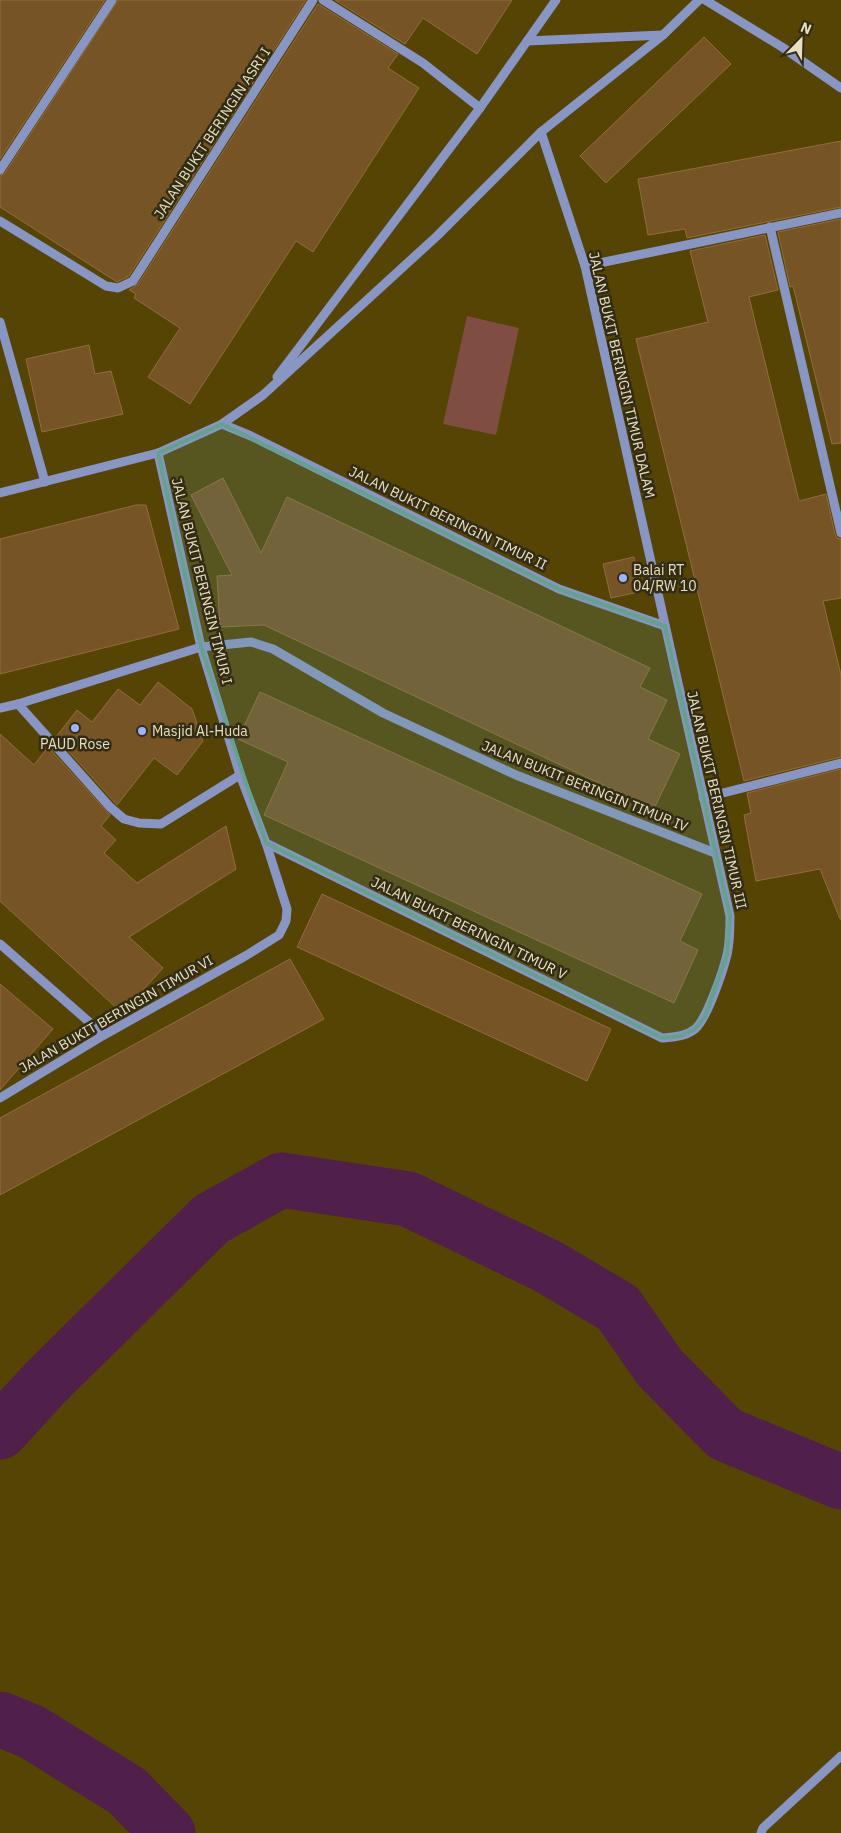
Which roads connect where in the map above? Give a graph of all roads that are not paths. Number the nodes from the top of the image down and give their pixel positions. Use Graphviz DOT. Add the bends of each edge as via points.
graph roads {
  1 [pos="112,0"];
  2 [pos="313,0"];
  3 [pos="323,0"];
  4 [pos="556,0"];
  5 [pos="699,0"];
  6 [pos="705,0"];
  7 [pos="663,35"];
  8 [pos="527,41"];
  9 [pos="841,88"];
  10 [pos="480,108"];
  11 [pos="541,132"];
  12 [pos="0,170"];
  13 [pos="841,213"];
  14 [pos="0,221"];
  15 [pos="770,227"];
  16 [pos="585,266"];
  17 [pos="0,322"];
  18 [pos="263,395"];
  19 [pos="222,424"];
  20 [pos="158,453"];
  21 [pos="45,482"];
  22 [pos="0,493"];
  23 [pos="841,533"];
  24 [pos="664,626"];
  25 [pos="201,647"];
  26 [pos="18,704"];
  27 [pos="0,708"];
  28 [pos="841,763"];
  29 [pos="240,775"];
  30 [pos="702,798"];
  31 [pos="266,843"];
  32 [pos="715,853"];
  33 [pos="0,944"];
  34 [pos="247,955"];
  35 [pos="104,1034"];
  36 [pos="662,1038"];
  37 [pos="0,1098"];
  38 [pos="841,1756"];
  39 [pos="761,1833"];
  1 -- 12 [label="street"];
  2 -- 14 [label="street, JALAN BUKIT BERINGIN ASRI I" via="133,281 118,288 106,286"];
  3 -- 10 [label="street" via="423,63"];
  4 -- 8 [label="street"];
  5 -- 7 [label="street"];
  6 -- 9 [label="street"];
  7 -- 8 [label="street"];
  7 -- 11 [label="street"];
  8 -- 10 [label="street"];
  10 -- 18 [label="street"];
  11 -- 16 [label="street, JALAN BUKIT BERINGIN TIMUR DALAM"];
  11 -- 18 [label="street" via="437,236"];
  13 -- 15 [label="street"];
  15 -- 16 [label="street"];
  15 -- 23 [label="street"];
  16 -- 24 [label="street, JALAN BUKIT BERINGIN TIMUR DALAM"];
  17 -- 21 [label="street"];
  18 -- 19 [label="street"];
  19 -- 20 [label="street"];
  19 -- 24 [label="street, JALAN BUKIT BERINGIN TIMUR II" via="559,589"];
  20 -- 21 [label="street"];
  20 -- 25 [label="street, JALAN BUKIT BERINGIN TIMUR I"];
  21 -- 22 [label="street"];
  24 -- 30 [label="street, JALAN BUKIT BERINGIN TIMUR III"];
  25 -- 26 [label="street, JALAN BUKIT BERINGIN TIMUR IV"];
  25 -- 29 [label="street, JALAN BUKIT BERINGIN TIMUR I"];
  25 -- 32 [label="street, JALAN BUKIT BERINGIN TIMUR IV" via="251,642 274,649 383,713 516,775"];
  26 -- 27 [label="street, JALAN BUKIT BERINGIN TIMUR IV"];
  26 -- 29 [label="street" via="124,819 161,824"];
  28 -- 30 [label="street"];
  29 -- 31 [label="street, JALAN BUKIT BERINGIN TIMUR I"];
  30 -- 32 [label="street, JALAN BUKIT BERINGIN TIMUR III"];
  31 -- 34 [label="street, JALAN BUKIT BERINGIN TIMUR I" via="287,909 286,921 278,935"];
  31 -- 36 [label="street, JALAN BUKIT BERINGIN TIMUR V"];
  32 -- 36 [label="street, JALAN BUKIT BERINGIN TIMUR III" via="730,916 727,955 704,1017 695,1029 681,1036"];
  33 -- 35 [label="street"];
  34 -- 35 [label="street, JALAN BUKIT BERINGIN TIMUR VI"];
  35 -- 37 [label="street, JALAN BUKIT BERINGIN TIMUR VI"];
  38 -- 39 [label="street"];
}
